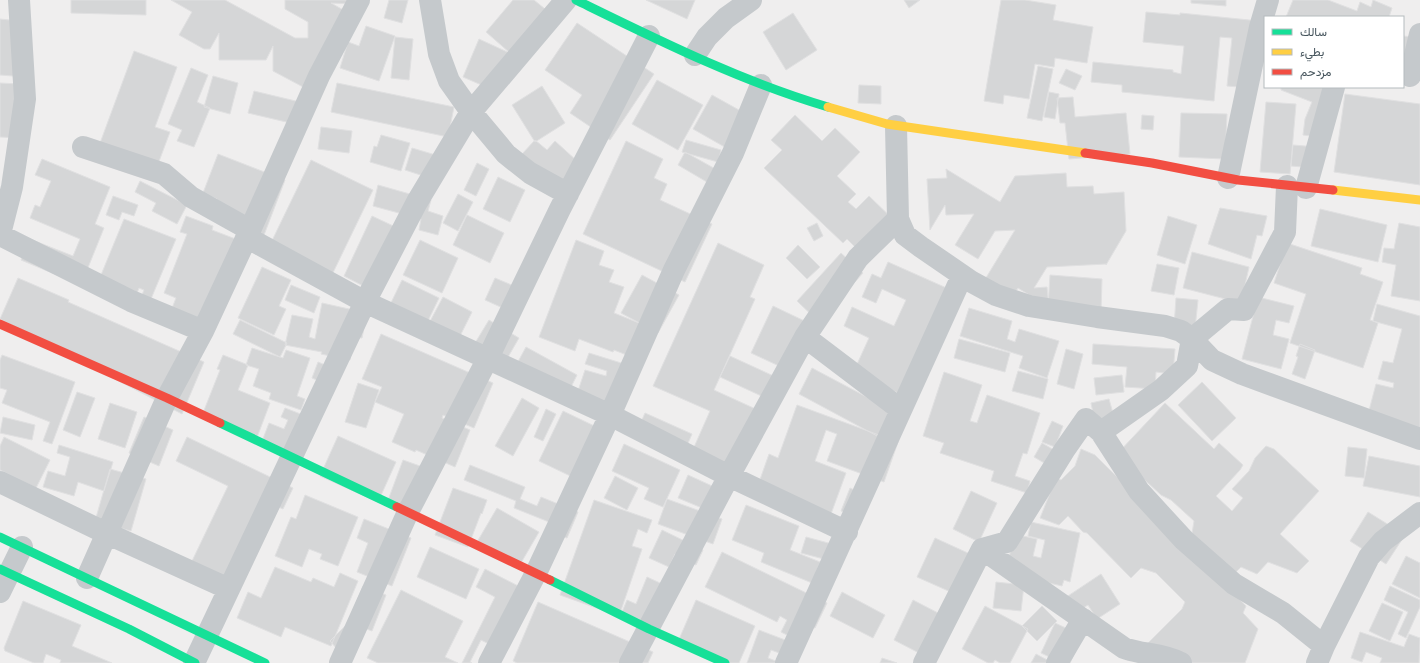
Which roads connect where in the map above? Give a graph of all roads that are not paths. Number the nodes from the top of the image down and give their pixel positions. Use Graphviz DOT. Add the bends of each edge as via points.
graph roads {
  1 [pos="19,0"];
  2 [pos="359,0"];
  3 [pos="430,0"];
  4 [pos="751,0"];
  5 [pos="1268,0"];
  6 [pos="579,1"];
  7 [pos="1420,34"];
  8 [pos="649,36"];
  9 [pos="695,56"];
  10 [pos="1411,76"];
  11 [pos="761,85"];
  12 [pos="1334,88"];
  13 [pos="471,112"];
  14 [pos="896,126"];
  15 [pos="82,147"];
  16 [pos="8,148"];
  17 [pos="1228,178"];
  18 [pos="1297,187"];
  19 [pos="568,194"];
  20 [pos="1420,200"];
  21 [pos="898,219"];
  22 [pos="248,234"];
  23 [pos="0,235"];
  24 [pos="962,276"];
  25 [pos="365,302"];
  26 [pos="0,324"];
  27 [pos="203,331"];
  28 [pos="805,337"];
  29 [pos="1192,340"];
  30 [pos="488,358"];
  31 [pos="167,398"];
  32 [pos="900,409"];
  33 [pos="610,415"];
  34 [pos="1101,432"];
  35 [pos="1420,439"];
  36 [pos="292,457"];
  37 [pos="729,476"];
  38 [pos="0,482"];
  39 [pos="408,512"];
  40 [pos="1420,513"];
  41 [pos="847,532"];
  42 [pos="106,533"];
  43 [pos="0,537"];
  44 [pos="22,547"];
  45 [pos="982,549"];
  46 [pos="536,573"];
  47 [pos="3,578"];
  48 [pos="87,578"];
  49 [pos="229,589"];
  50 [pos="1084,619"];
  51 [pos="648,629"];
  52 [pos="207,636"];
  53 [pos="1126,655"];
  54 [pos="1321,655"];
  55 [pos="195,663"];
  56 [pos="265,663"];
  57 [pos="340,663"];
  58 [pos="489,663"];
  59 [pos="630,663"];
  60 [pos="725,663"];
  61 [pos="786,663"];
  62 [pos="924,663"];
  63 [pos="1057,663"];
  64 [pos="1181,663"];
  1 -- 16 [label="street" via="25,99"];
  2 -- 22 [label="street" via="319,76"];
  3 -- 13 [label="street" via="439,54 449,81"];
  4 -- 9 [label="street" via="726,18 707,37"];
  5 -- 17 [label="street" via="1252,62"];
  6 -- 8 [label="street"];
  6 -- 13 [label="street"];
  7 -- 10 [label="street"];
  8 -- 9 [label="street"];
  8 -- 19 [label="street"];
  9 -- 11 [label="street"];
  11 -- 14 [label="street"];
  11 -- 33 [label="street" via="733,153 674,270"];
  12 -- 18 [label="street"];
  13 -- 19 [label="street" via="506,154 530,173"];
  13 -- 25 [label="street" via="417,202"];
  14 -- 17 [label="street" via="1152,163"];
  14 -- 21 [label="street"];
  15 -- 22 [label="street" via="164,174 191,198"];
  16 -- 23 [label="street" via="12,187"];
  17 -- 18 [label="street"];
  18 -- 20 [label="street"];
  18 -- 29 [label="street" via="1285,232 1244,310 1228,309"];
  19 -- 30 [label="street"];
  21 -- 24 [label="street" via="905,235"];
  21 -- 28 [label="street" via="858,258"];
  22 -- 25 [label="street"];
  22 -- 27 [label="street"];
  23 -- 27 [label="street" via="131,301"];
  24 -- 29 [label="street" via="996,295 1029,306 1165,326 1181,331"];
  24 -- 32 [label="street"];
  25 -- 30 [label="street"];
  25 -- 36 [label="street"];
  26 -- 31 [label="street"];
  27 -- 31 [label="street"];
  28 -- 32 [label="street"];
  28 -- 37 [label="street"];
  29 -- 34 [label="street" via="1187,366 1161,390"];
  29 -- 35 [label="street" via="1212,360 1242,374"];
  30 -- 33 [label="street"];
  30 -- 39 [label="street"];
  31 -- 36 [label="street"];
  31 -- 42 [label="street"];
  32 -- 41 [label="street"];
  33 -- 37 [label="street"];
  33 -- 46 [label="street"];
  34 -- 45 [label="street" via="1086,419 1064,449 1007,542"];
  34 -- 54 [label="street" via="1139,491 1184,540 1234,584 1283,613"];
  36 -- 39 [label="street"];
  36 -- 49 [label="street"];
  37 -- 41 [label="street"];
  37 -- 51 [label="street"];
  38 -- 42 [label="street"];
  39 -- 46 [label="street"];
  39 -- 57 [label="street"];
  40 -- 54 [label="street" via="1383,541 1369,557"];
  41 -- 61 [label="street"];
  42 -- 48 [label="street"];
  42 -- 49 [label="street"];
  43 -- 44 [label="street"];
  44 -- 47 [label="street"];
  44 -- 48 [label="street"];
  45 -- 50 [label="street"];
  45 -- 62 [label="street"];
  46 -- 51 [label="street"];
  46 -- 58 [label="street"];
  47 -- 55 [label="street" via="129,629"];
  48 -- 52 [label="street"];
  49 -- 52 [label="street"];
  50 -- 53 [label="street"];
  50 -- 63 [label="street"];
  51 -- 59 [label="street"];
  51 -- 60 [label="street"];
  52 -- 55 [label="street"];
  52 -- 56 [label="street"];
  53 -- 64 [label="street" via="1134,652 1158,654"];
}
